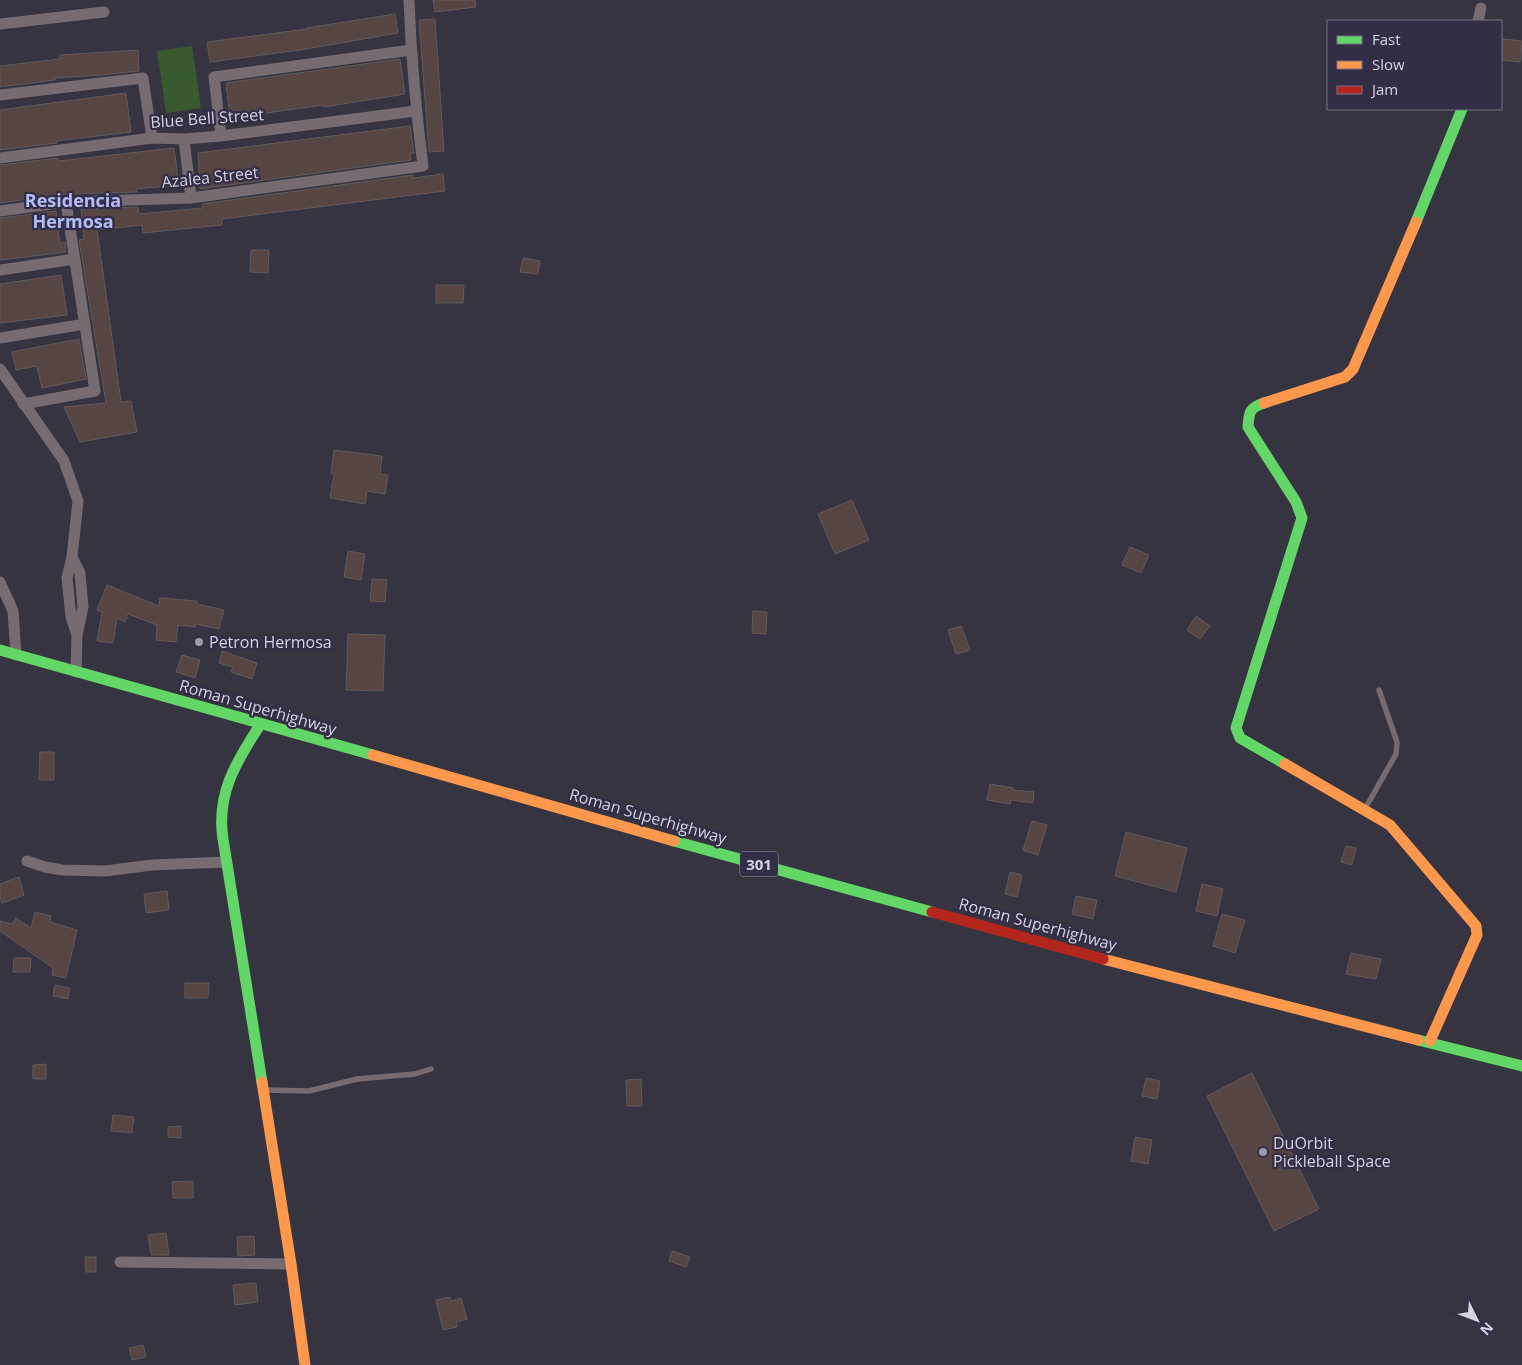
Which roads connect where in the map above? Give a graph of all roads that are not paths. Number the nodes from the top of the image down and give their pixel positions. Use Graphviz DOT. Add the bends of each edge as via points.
graph roads {
  1 [pos="410,0"];
  2 [pos="1481,8"];
  3 [pos="104,12"];
  4 [pos="1478,20"];
  5 [pos="0,24"];
  6 [pos="411,50"];
  7 [pos="0,95"];
  8 [pos="1462,110"];
  9 [pos="416,111"];
  10 [pos="221,136"];
  11 [pos="152,138"];
  12 [pos="184,139"];
  13 [pos="0,158"];
  14 [pos="191,198"];
  15 [pos="66,202"];
  16 [pos="0,211"];
  17 [pos="75,259"];
  18 [pos="0,270"];
  19 [pos="85,324"];
  20 [pos="0,338"];
  21 [pos="0,369"];
  22 [pos="23,404"];
  23 [pos="0,582"];
  24 [pos="0,650"];
  25 [pos="16,655"];
  26 [pos="76,672"];
  27 [pos="1379,690"];
  28 [pos="260,725"];
  29 [pos="1365,809"];
  30 [pos="27,861"];
  31 [pos="227,862"];
  32 [pos="1430,1041"];
  33 [pos="1522,1066"];
  34 [pos="431,1069"];
  35 [pos="263,1090"];
  36 [pos="120,1262"];
  37 [pos="291,1264"];
  38 [pos="305,1365"];
  1 -- 6 [label="street"];
  2 -- 4 [label="street"];
  3 -- 5 [label="street"];
  6 -- 9 [label="street"];
  6 -- 10 [label="street" via="214,77"];
  7 -- 11 [label="street" via="144,78"];
  8 -- 29 [label="street" via="1353,369 1344,377 1256,406 1249,413 1248,427 1296,502 1302,518 1236,728 1240,738"];
  9 -- 10 [label="street, Blue Bell Street"];
  9 -- 14 [label="street, Azalea Street" via="423,166"];
  10 -- 12 [label="street, Blue Bell Street"];
  11 -- 12 [label="street, Blue Bell Street"];
  11 -- 13 [label="street, Blue Bell Street"];
  12 -- 14 [label="street"];
  14 -- 15 [label="street, Azalea Street"];
  15 -- 16 [label="street, Azalea Street"];
  15 -- 17 [label="street"];
  17 -- 18 [label="street"];
  17 -- 19 [label="street"];
  19 -- 20 [label="street"];
  19 -- 22 [label="street" via="95,391"];
  21 -- 22 [label="street"];
  22 -- 26 [label="street" via="64,461 78,501 67,578 71,616 77,635"];
  23 -- 25 [label="street" via="13,611"];
  24 -- 25 [label="street, Roman Superhighway / 301"];
  25 -- 26 [label="street, Roman Superhighway / 301"];
  26 -- 28 [label="street, Roman Superhighway / 301"];
  27 -- 29 [label="lane" via="1397,742 1396,754"];
  28 -- 31 [label="street" via="235,764 228,784 221,816"];
  28 -- 32 [label="street, Roman Superhighway / 301" via="1129,966"];
  29 -- 32 [label="street" via="1390,825 1476,926 1476,935"];
  30 -- 31 [label="street" via="62,870 105,871 152,865"];
  31 -- 35 [label="street"];
  32 -- 33 [label="street, Roman Superhighway / 301"];
  34 -- 35 [label="lane" via="415,1074 357,1079 309,1091"];
  35 -- 37 [label="street"];
  36 -- 37 [label="street"];
  37 -- 38 [label="street"];
}
